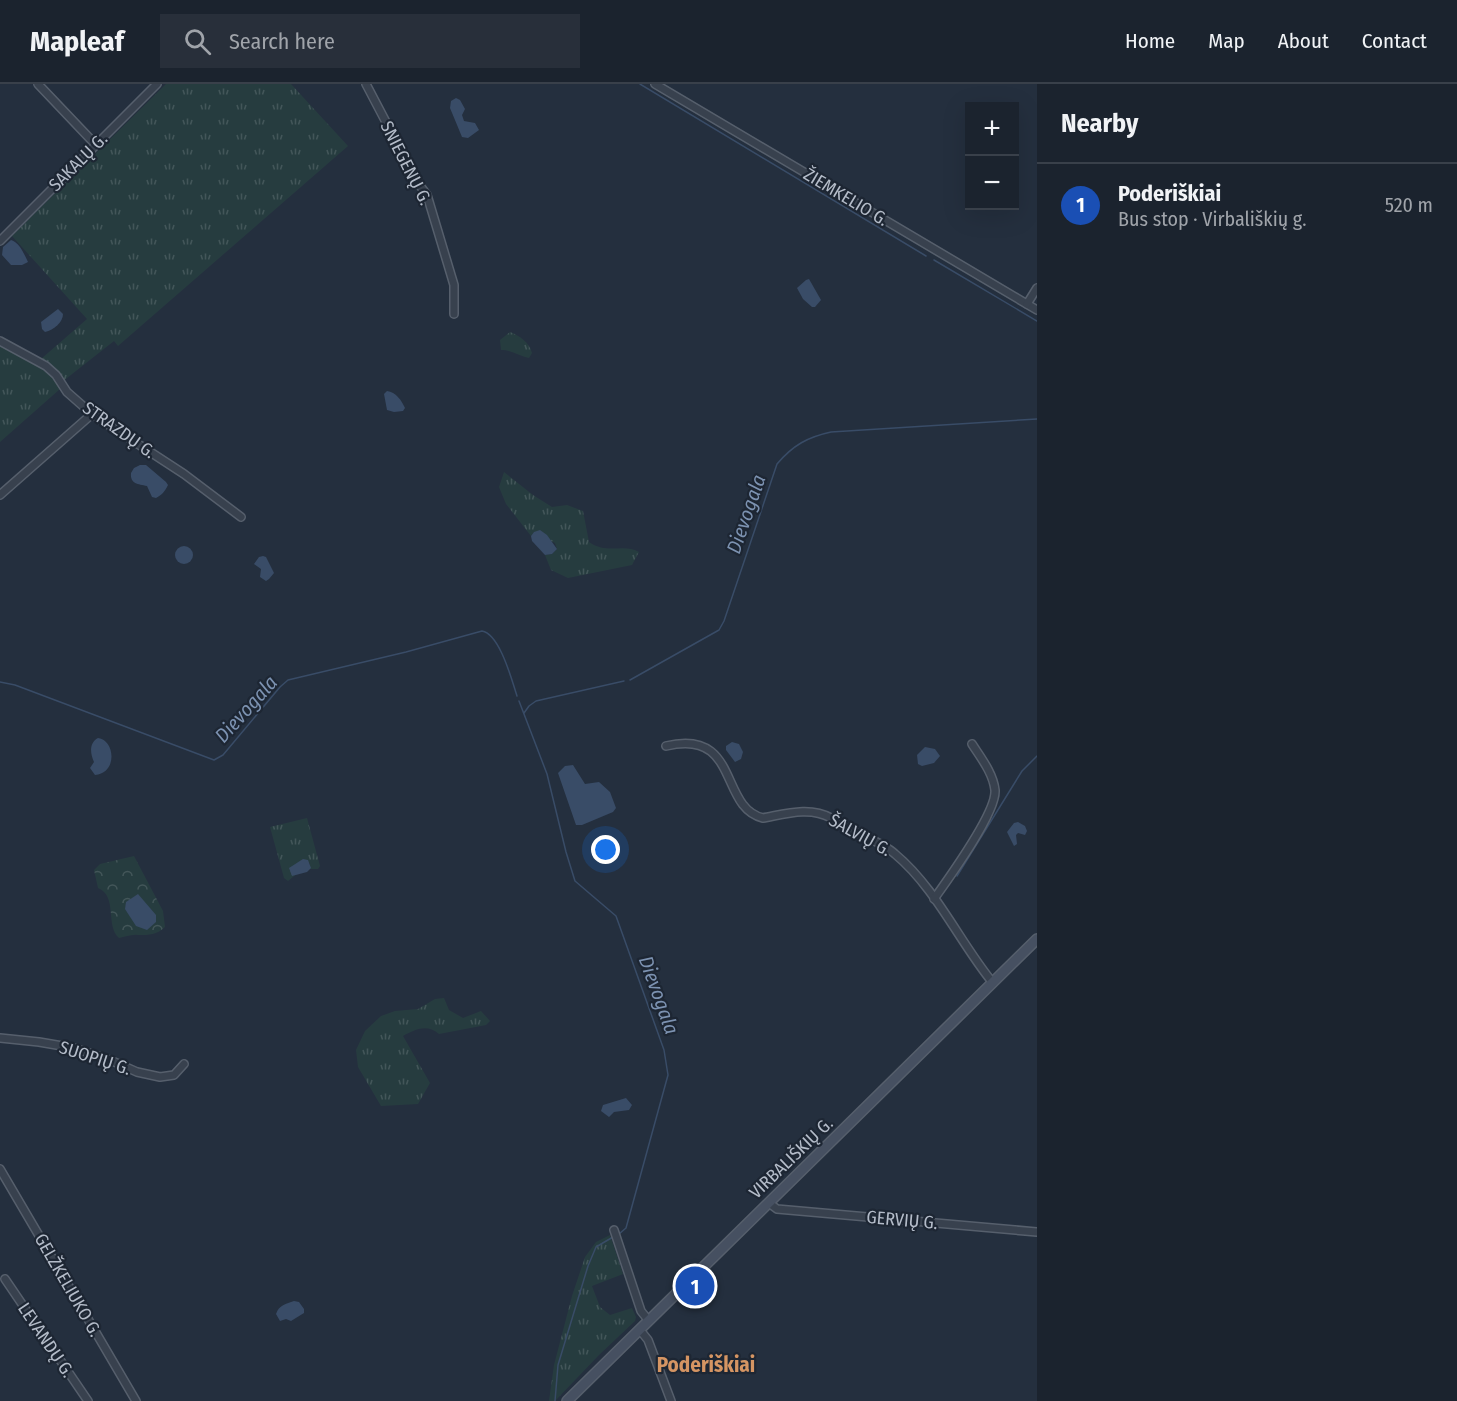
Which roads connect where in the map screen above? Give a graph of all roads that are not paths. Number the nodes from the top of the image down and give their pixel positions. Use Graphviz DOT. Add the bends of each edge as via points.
graph roads {
  1 [pos="38,84"];
  2 [pos="158,84"];
  3 [pos="366,84"];
  4 [pos="656,84"];
  5 [pos="96,145"];
  6 [pos="0,241"];
  7 [pos="1037,288"];
  8 [pos="1027,304"];
  9 [pos="1037,310"];
  10 [pos="454,314"];
  11 [pos="0,341"];
  12 [pos="92,414"];
  13 [pos="0,495"];
  14 [pos="241,517"];
  15 [pos="972,744"];
  16 [pos="666,746"];
  17 [pos="934,899"];
  18 [pos="1037,939"];
  19 [pos="993,983"];
  20 [pos="0,1038"];
  21 [pos="184,1064"];
  22 [pos="0,1169"];
  23 [pos="769,1203"];
  24 [pos="614,1230"];
  25 [pos="1037,1232"];
  26 [pos="5,1279"];
  27 [pos="649,1321"];
  28 [pos="640,1330"];
  29 [pos="134,1398"];
  30 [pos="87,1401"];
  31 [pos="125,1401"];
  32 [pos="567,1401"];
  33 [pos="671,1401"];
  1 -- 5 [label="street"];
  2 -- 5 [label="street, SAKALŲ G."];
  3 -- 10 [label="street, SNIEGENŲ G." via="426,195 454,285"];
  4 -- 8 [label="street, ŽIEMKELIO G."];
  5 -- 6 [label="street, SAKALŲ G."];
  7 -- 8 [label="street"];
  8 -- 9 [label="street, ŽIEMKELIO G."];
  11 -- 12 [label="street, STRAZDŲ G." via="46,366"];
  12 -- 13 [label="street"];
  12 -- 14 [label="street, STRAZDŲ G."];
  15 -- 17 [label="street" via="993,778 994,802"];
  16 -- 17 [label="street, ŠALVIŲ G." via="691,743 709,751 723,765 744,805 756,816 817,812 887,848 905,863"];
  17 -- 19 [label="street, ŠALVIŲ G."];
  18 -- 19 [label="main road, VIRBALIŠKIŲ G."];
  19 -- 23 [label="main road, VIRBALIŠKIŲ G."];
  20 -- 21 [label="street, SUOPIŲ G." via="74,1048 160,1077 174,1075"];
  22 -- 29 [label="street, GELŽKELIUKO G."];
  23 -- 25 [label="street, GERVIŲ G." via="777,1209"];
  23 -- 27 [label="main road, VIRBALIŠKIŲ G."];
  24 -- 27 [label="street" via="641,1311"];
  26 -- 30 [label="street, LEVANDŲ G."];
  27 -- 28 [label="main road, VIRBALIŠKIŲ G."];
  28 -- 32 [label="main road, VIRBALIŠKIŲ G."];
  28 -- 33 [label="street" via="648,1340"];
  29 -- 31 [label="street"];
}
